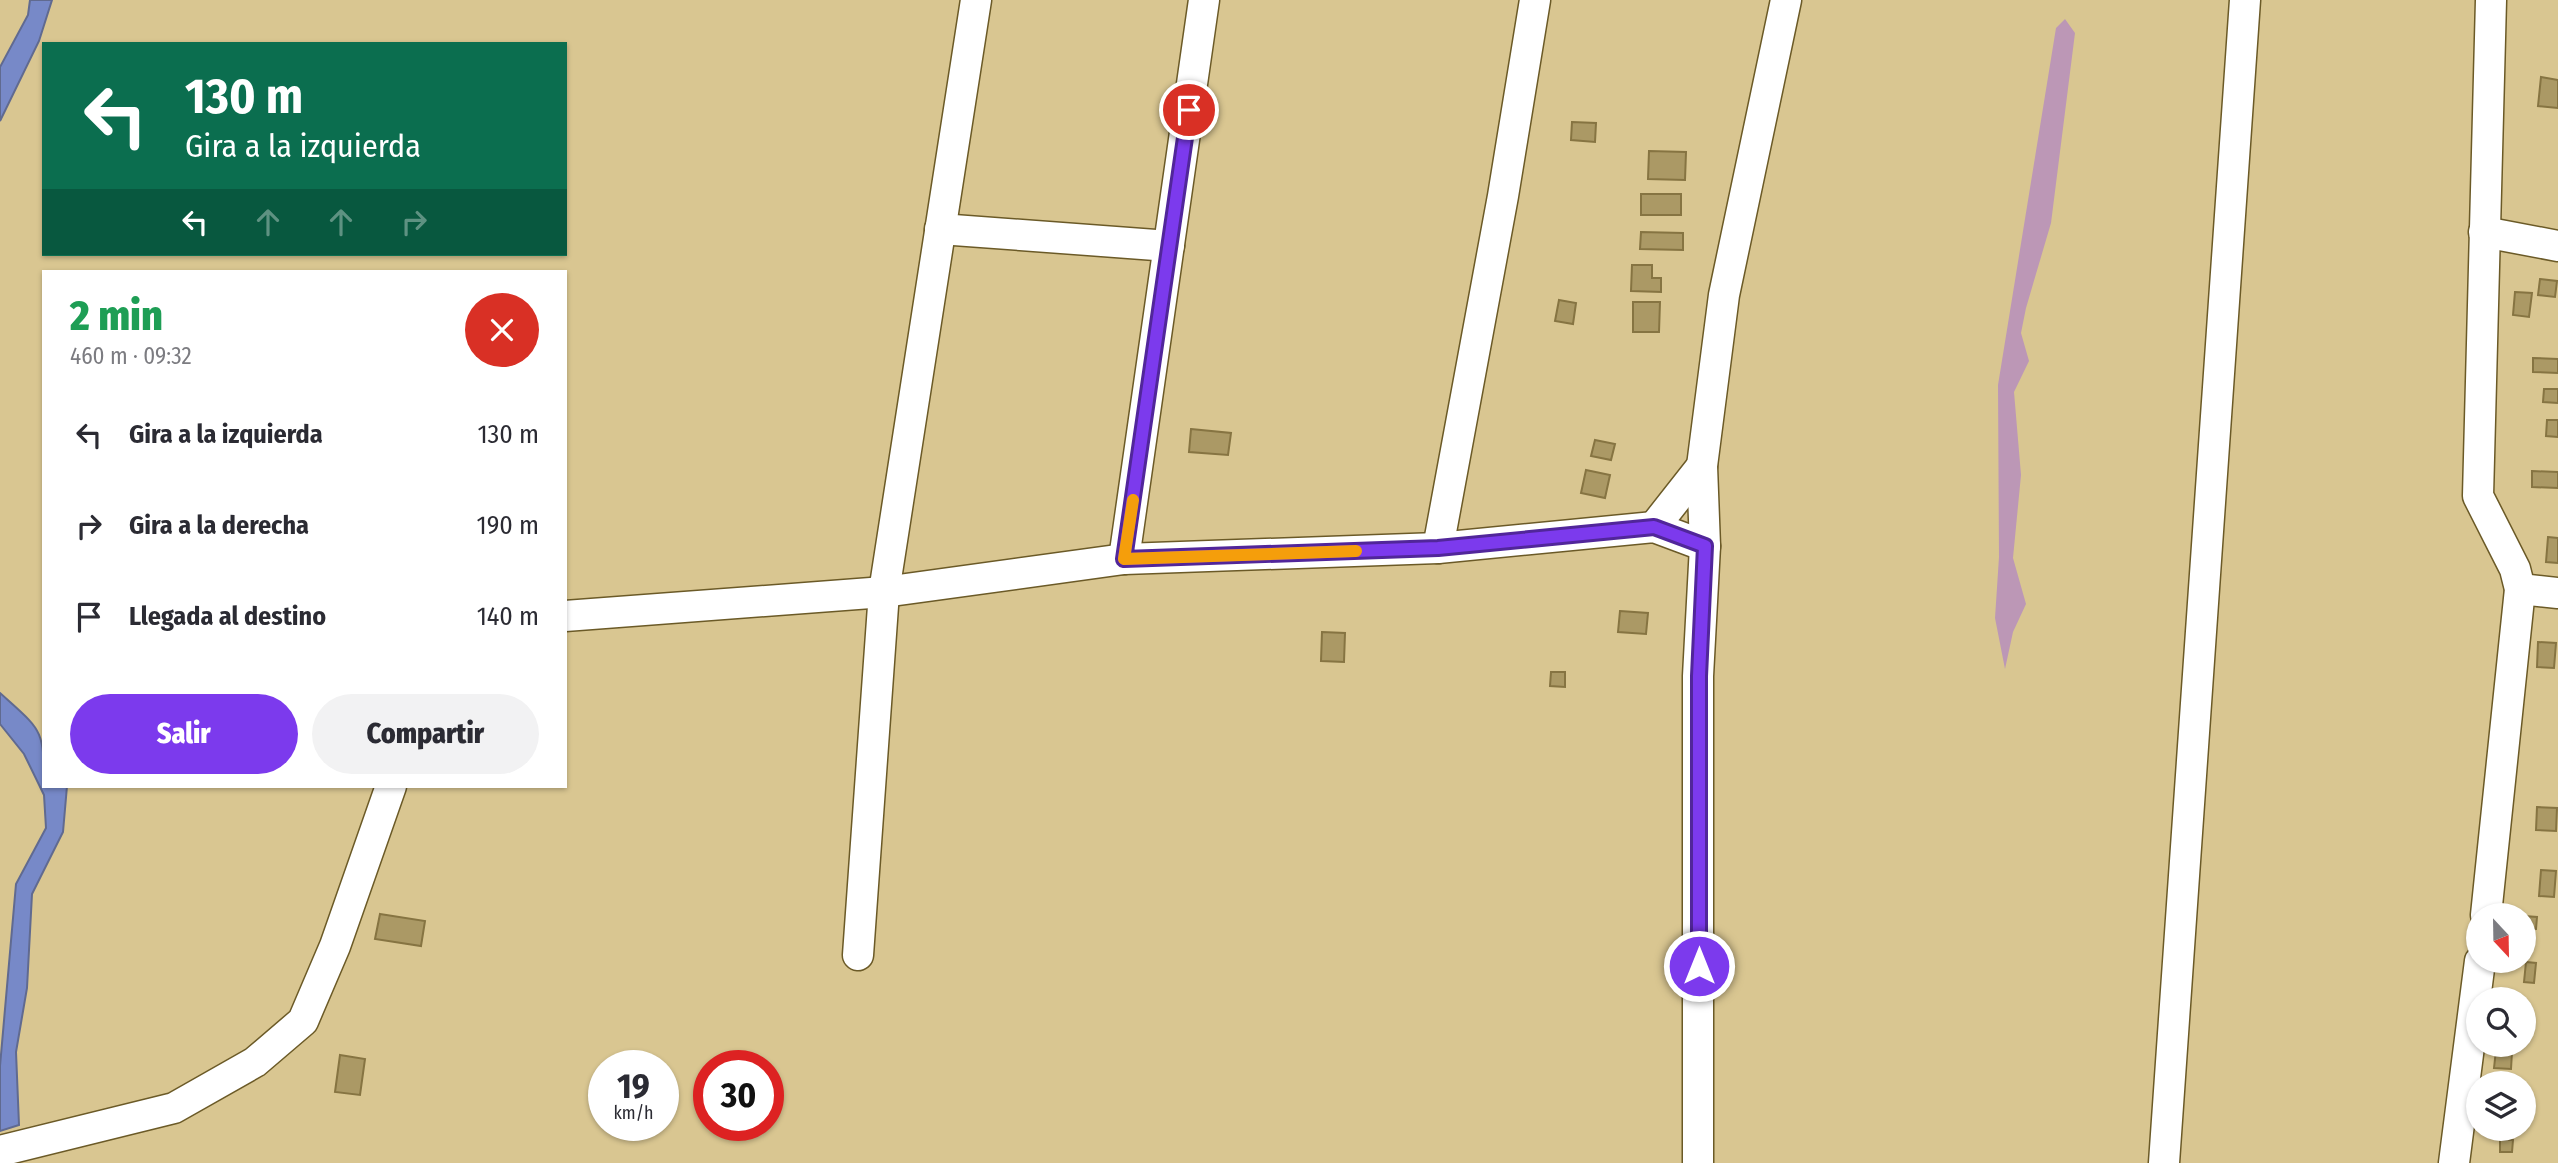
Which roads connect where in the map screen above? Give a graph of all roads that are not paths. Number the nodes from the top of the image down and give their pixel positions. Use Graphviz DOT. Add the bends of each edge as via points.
graph roads {
  1 [pos="976,0"];
  2 [pos="1204,0"];
  3 [pos="1535,0"];
  4 [pos="1786,0"];
  5 [pos="2245,0"];
  6 [pos="2491,0"];
  7 [pos="940,229"];
  8 [pos="2484,232"];
  9 [pos="1169,246"];
  10 [pos="2558,246"];
  11 [pos="1702,466"];
  12 [pos="1654,527"];
  13 [pos="1705,546"];
  14 [pos="1438,548"];
  15 [pos="1124,559"];
  16 [pos="2520,589"];
  17 [pos="884,592"];
  18 [pos="2558,593"];
  19 [pos="567,617"];
  20 [pos="390,788"];
  21 [pos="2487,903"];
  22 [pos="858,955"];
  23 [pos="2478,973"];
  24 [pos="12,1147"];
  25 [pos="1698,1163"];
  26 [pos="2164,1163"];
  27 [pos="2454,1163"];
  1 -- 7 [label="street"];
  2 -- 9 [label="street"];
  3 -- 14 [label="street"];
  4 -- 11 [label="street" via="1724,295"];
  5 -- 26 [label="street"];
  6 -- 8 [label="street"];
  7 -- 9 [label="street"];
  7 -- 17 [label="street"];
  8 -- 10 [label="street"];
  8 -- 16 [label="street" via="2479,496"];
  9 -- 15 [label="street"];
  11 -- 12 [label="street"];
  11 -- 13 [label="street"];
  12 -- 13 [label="street"];
  12 -- 14 [label="street"];
  13 -- 25 [label="street" via="1699,676"];
  14 -- 15 [label="street"];
  15 -- 17 [label="street"];
  16 -- 18 [label="street"];
  16 -- 21 [label="street"];
  17 -- 19 [label="street"];
  17 -- 22 [label="street"];
  20 -- 24 [label="street" via="335,946 303,1021 255,1062 174,1108"];
  23 -- 27 [label="street"];
}
